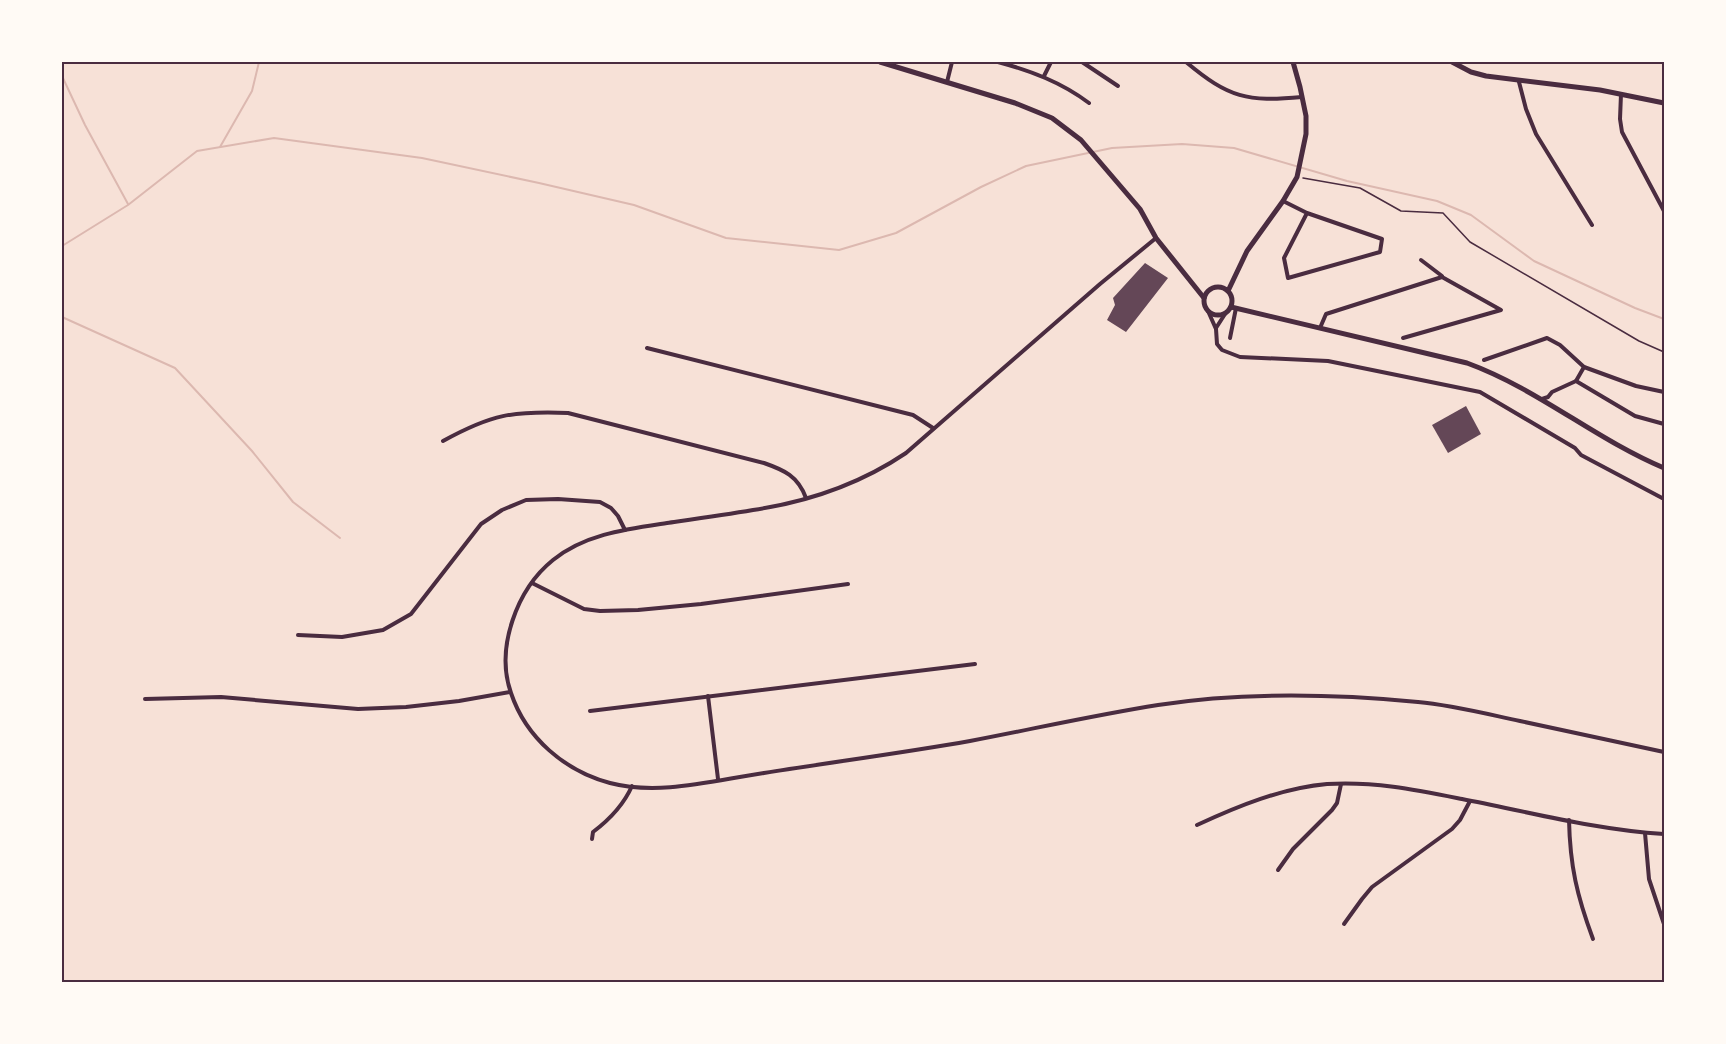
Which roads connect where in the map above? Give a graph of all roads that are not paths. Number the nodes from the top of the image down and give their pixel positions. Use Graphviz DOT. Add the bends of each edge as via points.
graph roads {
  1 [pos="880,62"];
  2 [pos="952,62"];
  3 [pos="998,62"];
  4 [pos="1051,62"];
  5 [pos="1082,62"];
  6 [pos="1186,62"];
  7 [pos="1293,62"];
  8 [pos="1452,62"];
  9 [pos="1044,76"];
  10 [pos="947,82"];
  11 [pos="1519,82"];
  12 [pos="1118,86"];
  13 [pos="1621,94"];
  14 [pos="1302,97"];
  15 [pos="1089,103"];
  16 [pos="1665,103"];
  17 [pos="1283,201"];
  18 [pos="1665,211"];
  19 [pos="1307,213"];
  20 [pos="1592,225"];
  21 [pos="1156,238"];
  22 [pos="1421,260"];
  23 [pos="1442,277"];
  24 [pos="1228,291"];
  25 [pos="1204,298"];
  26 [pos="1234,308"];
  27 [pos="1208,311"];
  28 [pos="1225,314"];
  29 [pos="1320,328"];
  30 [pos="1216,329"];
  31 [pos="1230,338"];
  32 [pos="1403,338"];
  33 [pos="647,348"];
  34 [pos="1484,360"];
  35 [pos="1584,368"];
  36 [pos="1576,381"];
  37 [pos="1665,392"];
  38 [pos="1541,399"];
  39 [pos="1665,424"];
  40 [pos="933,428"];
  41 [pos="443,441"];
  42 [pos="1665,468"];
  43 [pos="806,498"];
  44 [pos="1665,499"];
  45 [pos="625,530"];
  46 [pos="532,582"];
  47 [pos="848,584"];
  48 [pos="298,635"];
  49 [pos="975,664"];
  50 [pos="510,692"];
  51 [pos="708,696"];
  52 [pos="144,699"];
  53 [pos="590,711"];
  54 [pos="1665,752"];
  55 [pos="718,779"];
  56 [pos="1341,784"];
  57 [pos="632,786"];
  58 [pos="1470,801"];
  59 [pos="1569,820"];
  60 [pos="1197,825"];
  61 [pos="1645,833"];
  62 [pos="1665,834"];
  63 [pos="591,839"];
  64 [pos="1278,870"];
  65 [pos="1344,924"];
  66 [pos="1665,924"];
  67 [pos="1593,939"];
  1 -- 10 [label="street"];
  2 -- 10 [label="street"];
  3 -- 9 [label="street"];
  4 -- 9 [label="street"];
  5 -- 12 [label="street"];
  6 -- 14 [label="street" via="1225,90 1246,97"];
  7 -- 14 [label="street"];
  8 -- 11 [label="street" via="1471,72"];
  9 -- 15 [label="street"];
  10 -- 21 [label="street" via="1052,118 1082,140 1140,209"];
  11 -- 13 [label="street"];
  11 -- 20 [label="street" via="1536,134"];
  13 -- 16 [label="street"];
  13 -- 18 [label="street" via="1623,132"];
  14 -- 17 [label="street" via="1306,134 1297,177"];
  17 -- 19 [label="street"];
  17 -- 24 [label="street" via="1247,251"];
  19 -- 19 [label="street" via="1382,240 1380,252 1288,278 1284,258"];
  21 -- 25 [label="street"];
  21 -- 40 [label="street"];
  22 -- 23 [label="street"];
  23 -- 29 [label="street" via="1326,314"];
  23 -- 32 [label="street" via="1502,310"];
  24 -- 25 [label="street" via="1215,287"];
  24 -- 26 [label="street"];
  25 -- 27 [label="street"];
  26 -- 28 [label="street"];
  26 -- 29 [label="street"];
  26 -- 31 [label="street"];
  27 -- 28 [label="street"];
  27 -- 30 [label="street"];
  28 -- 30 [label="street"];
  29 -- 38 [label="street" via="1467,363 1496,373"];
  30 -- 44 [label="street" via="1217,344 1222,350 1240,357 1328,361 1480,392 1581,455"];
  33 -- 40 [label="street" via="914,415"];
  34 -- 35 [label="street" via="1547,338"];
  35 -- 36 [label="street"];
  35 -- 37 [label="street" via="1636,387"];
  36 -- 38 [label="street"];
  36 -- 39 [label="street" via="1635,417"];
  38 -- 42 [label="street" via="1634,456"];
  40 -- 43 [label="street" via="883,468"];
  41 -- 43 [label="street" via="474,424 506,414 568,413 774,466 795,478"];
  43 -- 45 [label="street"];
  45 -- 46 [label="street" via="588,540 569,550 551,561"];
  45 -- 48 [label="street" via="611,508 600,502 526,500 481,524 411,614 402,620 363,634"];
  46 -- 47 [label="street" via="584,609 600,611 701,604"];
  46 -- 50 [label="street" via="514,613 508,636"];
  49 -- 51 [label="street"];
  50 -- 52 [label="street" via="406,707 357,709 221,697"];
  50 -- 57 [label="street" via="533,732 564,763 586,775"];
  51 -- 53 [label="street"];
  51 -- 55 [label="street"];
  54 -- 55 [label="street" via="1421,702 1258,697 1161,705 965,742"];
  55 -- 57 [label="street" via="665,788"];
  56 -- 58 [label="street" via="1398,786"];
  56 -- 60 [label="street" via="1293,790 1227,810"];
  56 -- 64 [label="street" via="1332,810 1298,843"];
  57 -- 63 [label="street" via="625,801 593,832"];
  58 -- 59 [label="street"];
  58 -- 65 [label="street" via="1452,829 1372,887"];
  59 -- 61 [label="street"];
  59 -- 67 [label="street" via="1572,870"];
  61 -- 62 [label="street"];
  61 -- 66 [label="street" via="1649,879"];
}
